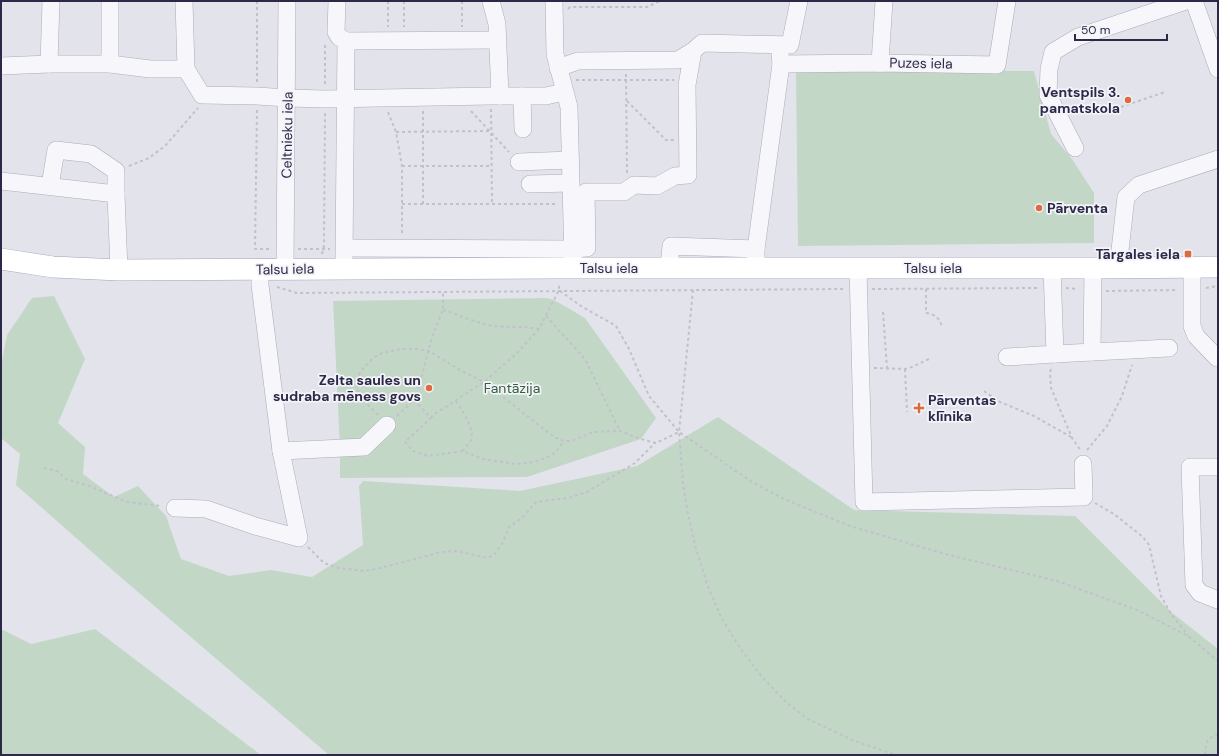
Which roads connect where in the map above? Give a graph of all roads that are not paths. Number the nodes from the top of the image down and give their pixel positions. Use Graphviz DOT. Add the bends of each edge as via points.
graph roads {
  1 [pos="51,1"];
  2 [pos="110,1"];
  3 [pos="184,1"];
  4 [pos="287,1"];
  5 [pos="337,1"];
  6 [pos="491,1"];
  7 [pos="554,1"];
  8 [pos="799,1"];
  9 [pos="884,1"];
  10 [pos="1007,1"];
  11 [pos="1186,1"];
  12 [pos="1194,1"];
  13 [pos="497,40"];
  14 [pos="346,41"];
  15 [pos="780,45"];
  16 [pos="693,51"];
  17 [pos="880,63"];
  18 [pos="49,64"];
  19 [pos="110,64"];
  20 [pos="781,64"];
  21 [pos="1,66"];
  22 [pos="186,69"];
  23 [pos="1218,69"];
  24 [pos="561,80"];
  25 [pos="496,96"];
  26 [pos="522,96"];
  27 [pos="287,98"];
  28 [pos="346,99"];
  29 [pos="523,129"];
  30 [pos="1075,148"];
  31 [pos="1218,159"];
  32 [pos="570,160"];
  33 [pos="519,162"];
  34 [pos="1,181"];
  35 [pos="530,184"];
  36 [pos="50,186"];
  37 [pos="574,193"];
  38 [pos="116,194"];
  39 [pos="345,248"];
  40 [pos="756,258"];
  41 [pos="1,259"];
  42 [pos="573,259"];
  43 [pos="1192,267"];
  44 [pos="1218,267"];
  45 [pos="1092,268"];
  46 [pos="1118,268"];
  47 [pos="285,269"];
  48 [pos="344,269"];
  49 [pos="118,270"];
  50 [pos="260,277"];
  51 [pos="859,278"];
  52 [pos="1052,278"];
  53 [pos="1169,348"];
  54 [pos="1092,352"];
  55 [pos="1055,354"];
  56 [pos="1007,357"];
  57 [pos="1217,358"];
  58 [pos="387,425"];
  59 [pos="281,451"];
  60 [pos="1083,464"];
  61 [pos="1218,467"];
  62 [pos="175,508"];
  63 [pos="1218,600"];
  1 -- 18 [label="street"];
  2 -- 19 [label="street"];
  3 -- 22 [label="street"];
  4 -- 27 [label="street, Celtnieku iela"];
  5 -- 14 [label="street" via="336,32 339,38"];
  6 -- 13 [label="street" via="497,24"];
  7 -- 24 [label="street" via="555,54"];
  8 -- 15 [label="street" via="790,45"];
  9 -- 17 [label="street"];
  10 -- 17 [label="street, Puzes iela" via="997,65"];
  11 -- 30 [label="street" via="1078,37 1053,52 1049,68 1048,95"];
  12 -- 23 [label="street"];
  13 -- 14 [label="street"];
  13 -- 25 [label="street"];
  14 -- 28 [label="street"];
  15 -- 16 [label="street" via="702,43"];
  15 -- 20 [label="street"];
  16 -- 24 [label="street" via="678,60 578,61"];
  16 -- 37 [label="street" via="687,86 688,175 674,176 657,186 634,185 624,192"];
  17 -- 20 [label="street, Puzes iela"];
  18 -- 19 [label="street"];
  18 -- 21 [label="street"];
  19 -- 22 [label="street" via="150,69"];
  20 -- 40 [label="street"];
  22 -- 27 [label="street" via="202,95"];
  24 -- 26 [label="street" via="546,96"];
  24 -- 32 [label="street" via="569,107"];
  25 -- 26 [label="street"];
  25 -- 28 [label="street"];
  26 -- 29 [label="street"];
  27 -- 28 [label="street"];
  27 -- 47 [label="street, Celtnieku iela"];
  28 -- 39 [label="street"];
  31 -- 46 [label="street" via="1139,185 1126,197"];
  32 -- 33 [label="street"];
  32 -- 37 [label="street"];
  34 -- 36 [label="street"];
  35 -- 37 [label="street"];
  36 -- 38 [label="street"];
  36 -- 38 [label="street" via="56,150 91,154 116,171"];
  37 -- 42 [label="street"];
  38 -- 49 [label="street"];
  39 -- 42 [label="street" via="402,248"];
  39 -- 48 [label="street"];
  40 -- 42 [label="main road, Talsu iela" via="669,268"];
  40 -- 51 [label="main road, Talsu iela"];
  41 -- 49 [label="main road, Talsu iela" via="53,267"];
  42 -- 48 [label="main road, Talsu iela"];
  43 -- 44 [label="main road, Talsu iela"];
  43 -- 46 [label="main road, Talsu iela"];
  43 -- 57 [label="street" via="1192,326 1196,336"];
  45 -- 46 [label="main road, Talsu iela"];
  45 -- 52 [label="main road, Talsu iela"];
  45 -- 54 [label="street"];
  47 -- 48 [label="main road, Talsu iela" via="322,259"];
  47 -- 50 [label="main road, Talsu iela"];
  49 -- 50 [label="main road, Talsu iela"];
  50 -- 59 [label="street"];
  51 -- 52 [label="main road, Talsu iela"];
  51 -- 60 [label="street" via="864,502 1084,497"];
  52 -- 55 [label="street"];
  53 -- 54 [label="street"];
  54 -- 55 [label="street"];
  55 -- 56 [label="street"];
  58 -- 59 [label="street" via="364,447"];
  59 -- 62 [label="street" via="299,538 206,509"];
  61 -- 63 [label="street" via="1190,467 1194,585 1200,593"];
}
